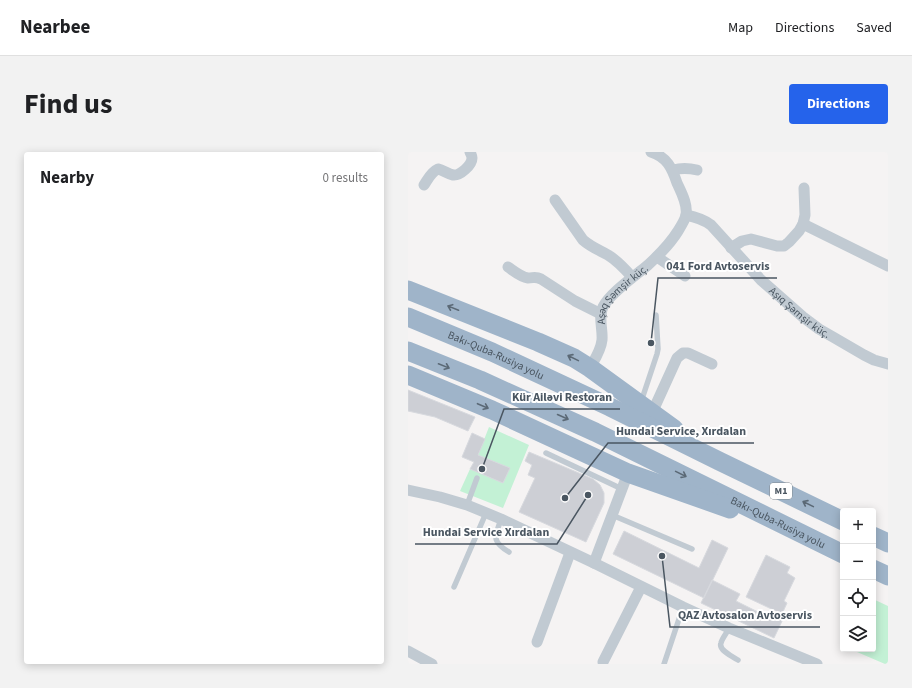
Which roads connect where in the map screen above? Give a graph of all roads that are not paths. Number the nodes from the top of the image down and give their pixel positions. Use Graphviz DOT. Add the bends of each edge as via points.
graph roads {
  1 [pos="470,152"];
  2 [pos="651,152"];
  3 [pos="673,170"];
  4 [pos="697,170"];
  5 [pos="424,185"];
  6 [pos="804,188"];
  7 [pos="555,200"];
  8 [pos="686,215"];
  9 [pos="803,224"];
  10 [pos="731,248"];
  11 [pos="657,257"];
  12 [pos="888,266"];
  13 [pos="508,267"];
  14 [pos="685,276"];
  15 [pos="632,277"];
  16 [pos="408,290"];
  17 [pos="601,314"];
  18 [pos="656,316"];
  19 [pos="408,317"];
  20 [pos="408,351"];
  21 [pos="712,364"];
  22 [pos="888,364"];
  23 [pos="590,368"];
  24 [pos="408,376"];
  25 [pos="646,408"];
  26 [pos="546,453"];
  27 [pos="719,462"];
  28 [pos="478,478"];
  29 [pos="625,481"];
  30 [pos="408,490"];
  31 [pos="467,505"];
  32 [pos="486,513"];
  33 [pos="612,515"];
  34 [pos="501,520"];
  35 [pos="840,520"];
  36 [pos="803,534"];
  37 [pos="876,537"];
  38 [pos="888,543"];
  39 [pos="692,548"];
  40 [pos="509,552"];
  41 [pos="840,552"];
  42 [pos="570,553"];
  43 [pos="594,563"];
  44 [pos="876,570"];
  45 [pos="888,576"];
  46 [pos="454,587"];
  47 [pos="641,587"];
  48 [pos="683,607"];
  49 [pos="729,628"];
  50 [pos="537,642"];
  51 [pos="408,651"];
  52 [pos="738,660"];
  53 [pos="603,662"];
  54 [pos="432,664"];
  55 [pos="664,664"];
  56 [pos="817,664"];
  1 -- 5 [label="street" via="471,162 463,172 454,175 435,170"];
  2 -- 3 [label="street" via="664,159"];
  3 -- 4 [label="street"];
  3 -- 8 [label="street" via="684,199"];
  6 -- 9 [label="street"];
  7 -- 15 [label="street" via="583,240 617,262"];
  8 -- 10 [label="street, Aşıq Şəmşir küç." via="697,217 711,225"];
  8 -- 11 [label="street, Aşəq Şəmşir küç." via="675,236"];
  9 -- 10 [label="street" via="784,246 751,239"];
  9 -- 12 [label="street"];
  10 -- 22 [label="street, Aşıq Şəmşir küç." via="761,280 819,329 874,360"];
  11 -- 14 [label="street"];
  11 -- 15 [label="street, Aşəq Şəmşir küç."];
  13 -- 17 [label="street" via="522,276 541,279"];
  15 -- 17 [label="street, Aşəq Şəmşir küç." via="608,300"];
  23 -- 16 [label="highway, one-way" via="538,342"];
  17 -- 23 [label="street, Aşəq Şəmşir küç." via="601,348"];
  18 -- 25 [label="lane" via="658,349"];
  19 -- 27 [label="highway, Bakı-Quba-Rusiya yolu / M1" via="492,352"];
  20 -- 36 [label="highway, Bakı-Quba-Rusiya yolu, one-way" via="596,432"];
  21 -- 25 [label="street" via="683,353 677,358"];
  23 -- 25 [label="highway"];
  24 -- 29 [label="highway, one-way" via="492,410"];
  25 -- 27 [label="highway"];
  26 -- 29 [label="lane"];
  35 -- 27 [label="highway, Bakı-Quba-Rusiya yolu / M1, one-way"];
  28 -- 31 [label="lane"];
  29 -- 33 [label="street"];
  29 -- 36 [label="highway"];
  30 -- 31 [label="street"];
  31 -- 32 [label="street"];
  32 -- 34 [label="street"];
  32 -- 46 [label="lane"];
  33 -- 39 [label="lane"];
  33 -- 43 [label="street"];
  34 -- 40 [label="lane" via="496,535 497,542"];
  34 -- 42 [label="street"];
  36 -- 41 [label="highway, Bakı-Quba-Rusiya yolu"];
  37 -- 38 [label="highway"];
  42 -- 43 [label="street"];
  42 -- 50 [label="street"];
  43 -- 47 [label="street"];
  44 -- 45 [label="highway"];
  47 -- 48 [label="street"];
  47 -- 53 [label="street"];
  48 -- 49 [label="street"];
  48 -- 55 [label="lane"];
  49 -- 52 [label="lane" via="720,648"];
  49 -- 56 [label="street"];
  51 -- 54 [label="street"];
}
